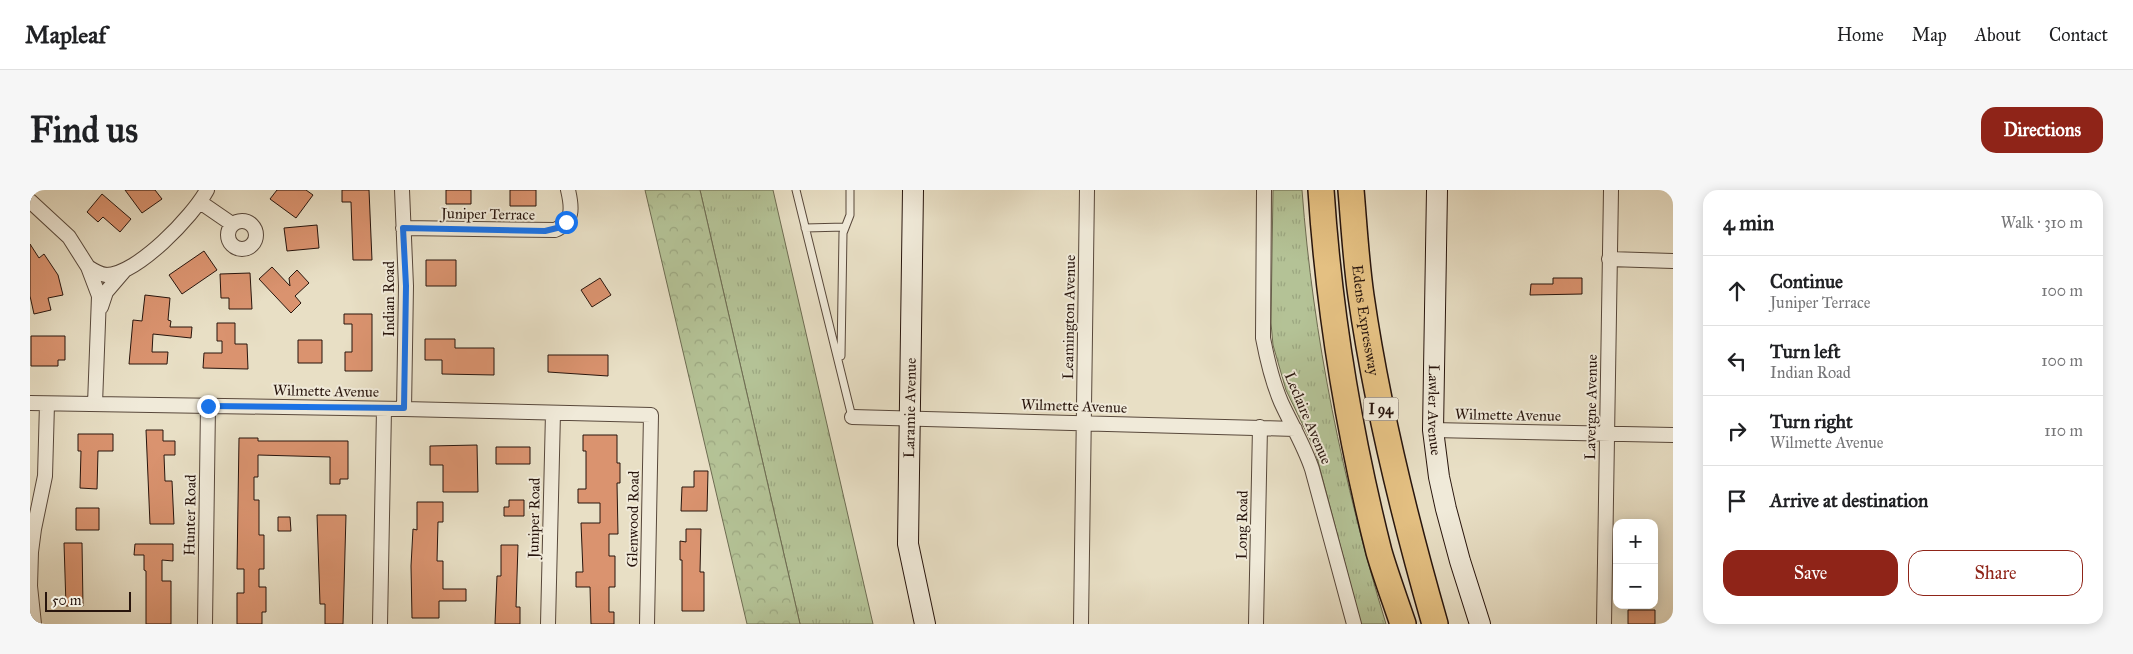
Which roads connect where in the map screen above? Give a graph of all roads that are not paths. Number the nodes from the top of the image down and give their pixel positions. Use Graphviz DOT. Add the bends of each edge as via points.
graph roads {
  1 [pos="208,190"];
  2 [pos="402,190"];
  3 [pos="568,190"];
  4 [pos="796,190"];
  5 [pos="850,190"];
  6 [pos="913,190"];
  7 [pos="1087,190"];
  8 [pos="1264,190"];
  9 [pos="1321,190"];
  10 [pos="1351,190"];
  11 [pos="1436,190"];
  12 [pos="1611,190"];
  13 [pos="30,201"];
  14 [pos="200,202"];
  15 [pos="232,224"];
  16 [pos="845,227"];
  17 [pos="403,228"];
  18 [pos="805,228"];
  19 [pos="1609,259"];
  20 [pos="1673,261"];
  21 [pos="88,267"];
  22 [pos="126,269"];
  23 [pos="99,312"];
  24 [pos="841,366"];
  25 [pos="30,403"];
  26 [pos="47,404"];
  27 [pos="95,404"];
  28 [pos="208,406"];
  29 [pos="384,408"];
  30 [pos="404,408"];
  31 [pos="553,413"];
  32 [pos="651,415"];
  33 [pos="852,417"];
  34 [pos="910,418"];
  35 [pos="1083,423"];
  36 [pos="1260,427"];
  37 [pos="1295,428"];
  38 [pos="1434,430"];
  39 [pos="1607,433"];
  40 [pos="1673,435"];
  41 [pos="34,624"];
  42 [pos="205,624"];
  43 [pos="380,624"];
  44 [pos="548,624"];
  45 [pos="647,624"];
  46 [pos="925,624"];
  47 [pos="1080,624"];
  48 [pos="1256,624"];
  49 [pos="1354,624"];
  50 [pos="1403,624"];
  51 [pos="1435,624"];
  52 [pos="1480,624"];
  53 [pos="1604,624"];
  1 -- 14 [label="street"];
  2 -- 17 [label="street, Indian Road"];
  3 -- 17 [label="street, Juniper Terrace" via="572,209 570,217 555,230"];
  4 -- 18 [label="lane"];
  5 -- 16 [label="lane" via="850,215"];
  6 -- 34 [label="street, Laramie Avenue"];
  7 -- 35 [label="street, Leamington Avenue"];
  8 -- 37 [label="street, Leclaire Avenue" via="1263,338 1272,376"];
  9 -- 50 [label="highway, I 94" via="1325,261 1349,418 1380,554"];
  10 -- 51 [label="highway, Edens Expressway / I 94" via="1361,294 1385,427 1412,547"];
  11 -- 38 [label="street, Lawler Avenue"];
  12 -- 19 [label="street, Lavergne Avenue"];
  13 -- 21 [label="street" via="69,237"];
  14 -- 15 [label="street"];
  14 -- 22 [label="street" via="173,233"];
  16 -- 18 [label="lane"];
  16 -- 24 [label="lane"];
  17 -- 30 [label="street, Indian Road" via="406,286"];
  18 -- 24 [label="lane"];
  19 -- 20 [label="street"];
  19 -- 39 [label="street, Lavergne Avenue"];
  21 -- 22 [label="street" via="104,275"];
  21 -- 23 [label="street" via="99,296"];
  22 -- 23 [label="street" via="106,292"];
  23 -- 27 [label="street"];
  24 -- 33 [label="lane"];
  25 -- 26 [label="street, Wilmette Avenue"];
  26 -- 27 [label="street, Wilmette Avenue"];
  26 -- 41 [label="street" via="45,476 31,552"];
  27 -- 28 [label="street, Wilmette Avenue"];
  28 -- 29 [label="street, Wilmette Avenue"];
  28 -- 42 [label="street, Hunter Road"];
  29 -- 30 [label="street, Wilmette Avenue"];
  29 -- 43 [label="street"];
  30 -- 31 [label="street, Wilmette Avenue"];
  31 -- 32 [label="street, Wilmette Avenue"];
  31 -- 44 [label="street, Juniper Road"];
  32 -- 45 [label="street, Glenwood Road"];
  33 -- 34 [label="street, Wilmette Avenue"];
  34 -- 35 [label="street, Wilmette Avenue"];
  34 -- 46 [label="street, Laramie Avenue" via="908,544"];
  35 -- 36 [label="street, Wilmette Avenue"];
  35 -- 47 [label="street, Leamington Avenue"];
  36 -- 37 [label="street, Wilmette Avenue"];
  36 -- 48 [label="street, Long Road"];
  37 -- 49 [label="street, Leclaire Avenue" via="1312,469"];
  38 -- 39 [label="street, Wilmette Avenue"];
  38 -- 52 [label="street, Lawler Avenue" via="1444,501"];
  39 -- 40 [label="street, Wilmette Avenue"];
  39 -- 53 [label="street, Lavergne Avenue"];
}
